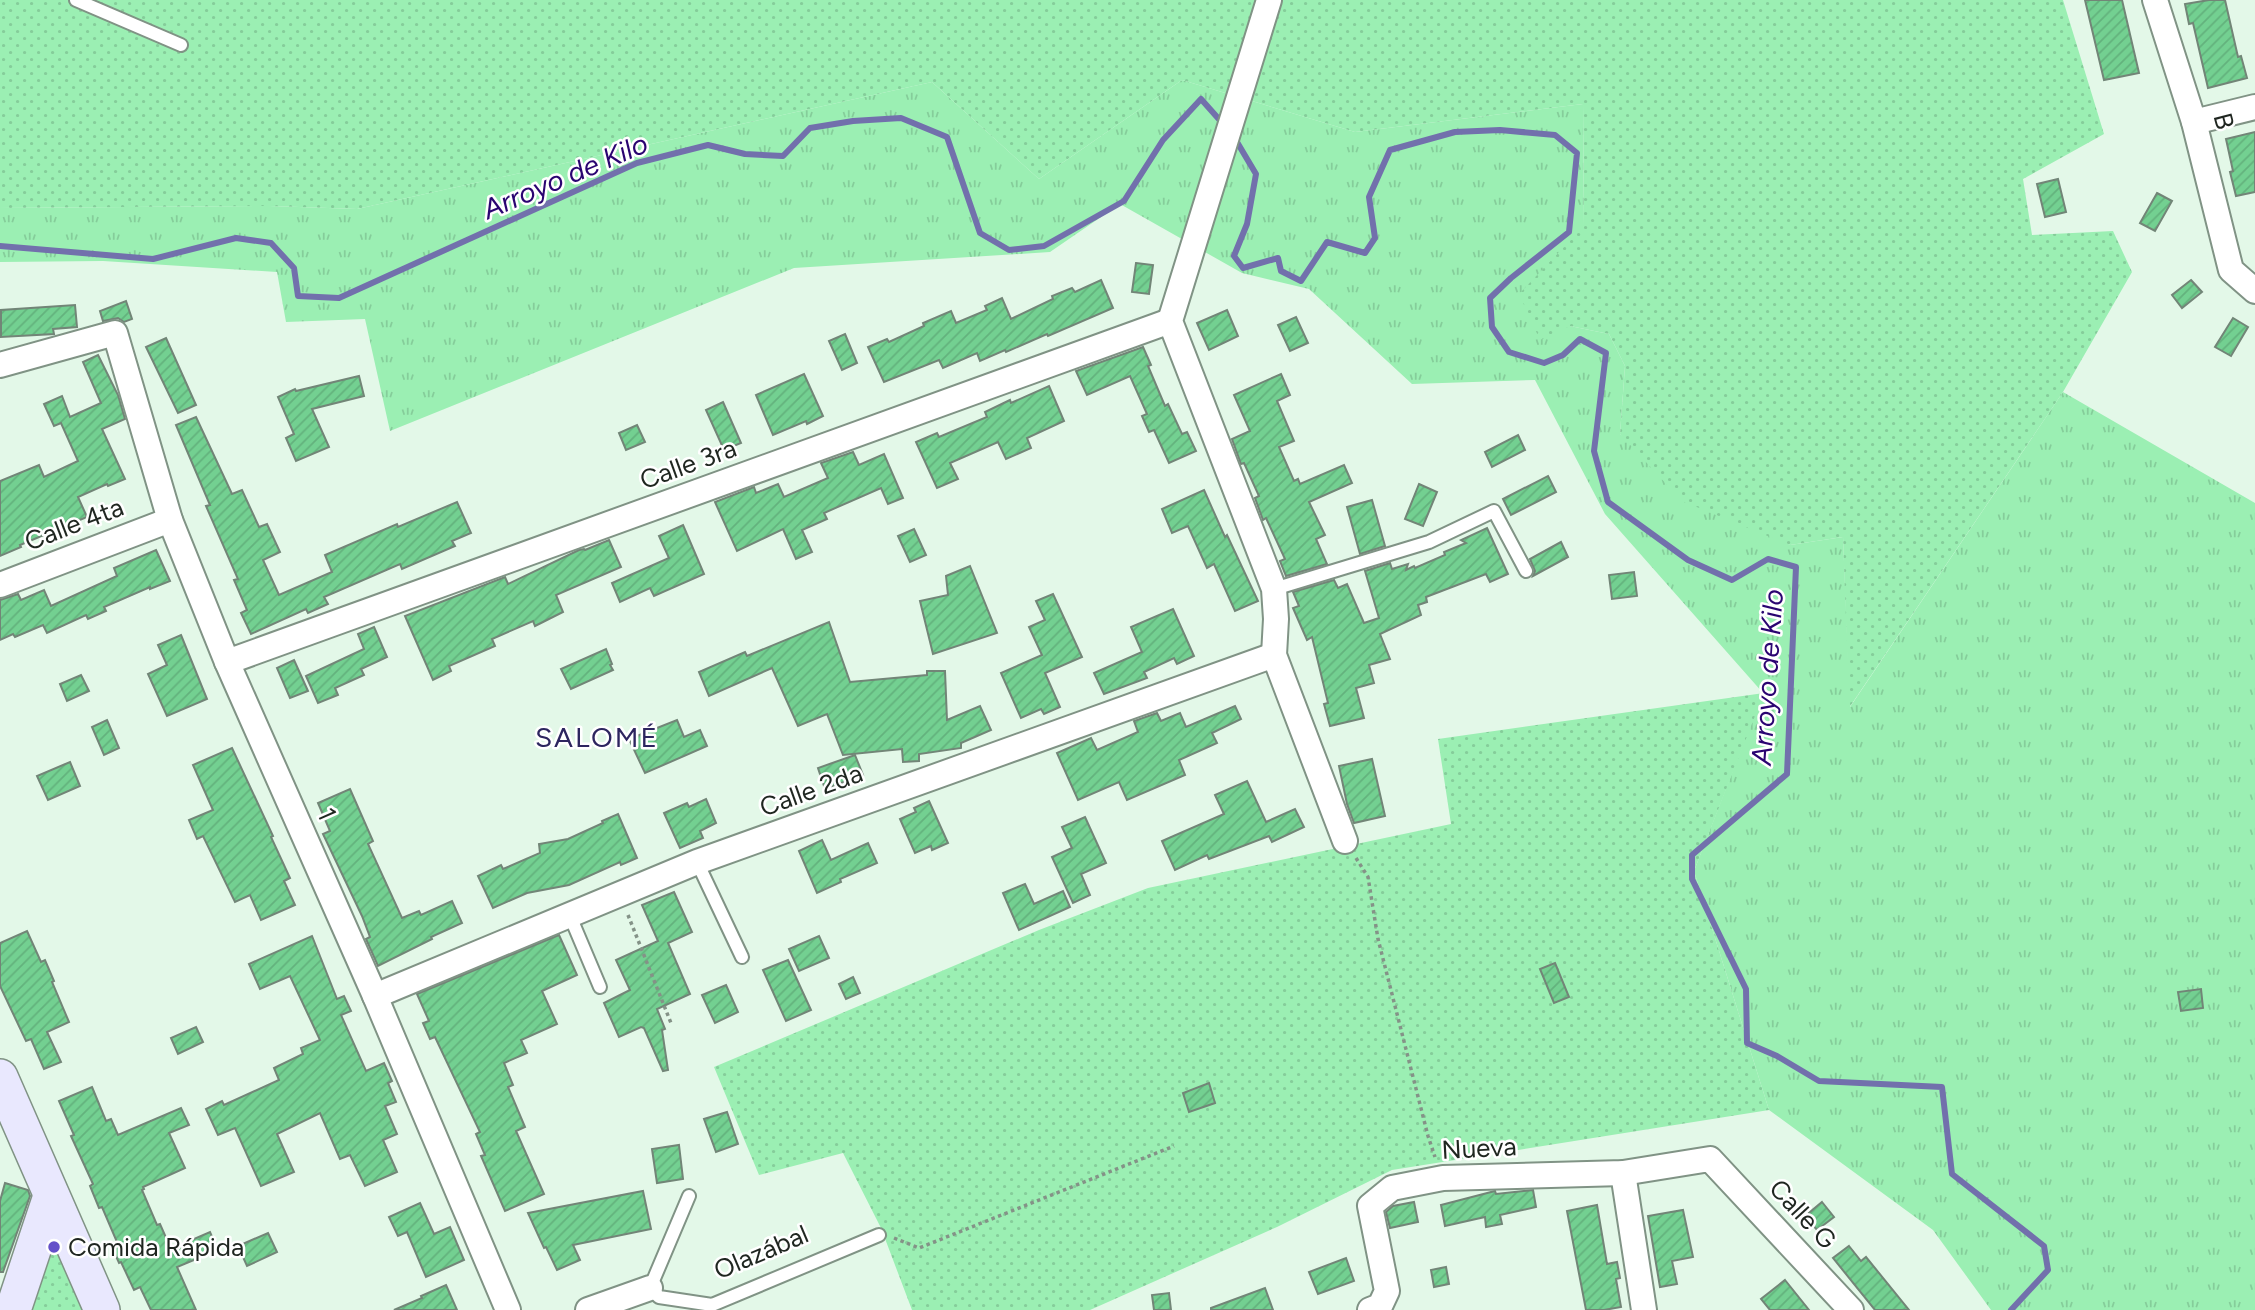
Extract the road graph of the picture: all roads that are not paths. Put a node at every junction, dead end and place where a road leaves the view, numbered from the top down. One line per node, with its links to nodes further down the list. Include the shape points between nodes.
1 (76, 0): 4 (lane)
2 (1269, 0): 8 (street)
3 (2155, 0): 6 (street, B)
4 (181, 45)
5 (2255, 107): 6 (street)
6 (2194, 122): 7 (street, B, via 2231,270)
7 (2255, 291)
8 (1170, 321): 13 (street); 15 (street, Calle 3ra)
9 (0, 365): 10 (street, 1, via 115,333)
10 (170, 520): 12 (street, Calle 4ta); 15 (street, 1)
11 (1526, 571): 13 (lane, via 1494,511 1429,542)
12 (0, 585)
13 (1275, 589): 14 (street)
14 (1274, 655): 16 (street); 17 (street, Calle 2da)
15 (227, 662): 21 (street, 1)
16 (1345, 841)
17 (697, 862): 18 (street, Calle 2da); 19 (lane)
18 (570, 916): 20 (lane); 21 (street, Calle 2da)
19 (742, 957)
20 (600, 987)
21 (375, 996): 31 (street, 1)
22 (2, 1084): 25 (street)
23 (1710, 1159): 24 (street, Nueva); 35 (street, Calle G)
24 (1623, 1173): 33 (street, Nueva, via 1443,1178 1392,1188 1370,1206 1387,1291 1380,1306); 34 (street)
25 (51, 1196): 29 (street); 30 (street)
26 (689, 1196): 28 (lane)
27 (879, 1235): 28 (lane, Olazábal, via 712,1305 659,1297)
28 (650, 1288): 32 (street)
29 (13, 1310)
30 (102, 1310)
31 (508, 1310)
32 (588, 1310)
33 (1370, 1310)
34 (1644, 1310)
35 (1851, 1310)

